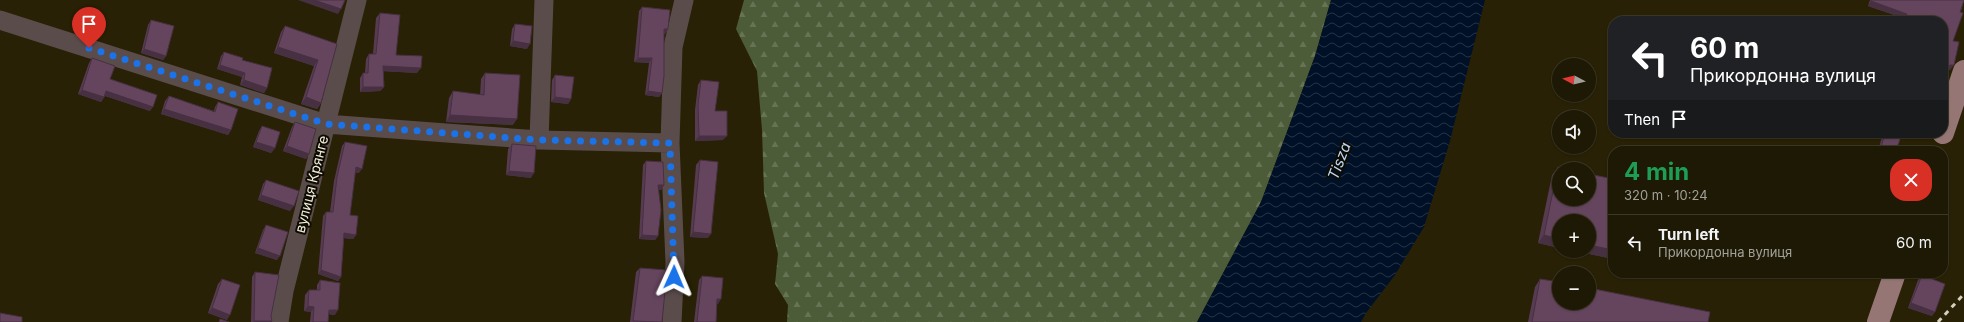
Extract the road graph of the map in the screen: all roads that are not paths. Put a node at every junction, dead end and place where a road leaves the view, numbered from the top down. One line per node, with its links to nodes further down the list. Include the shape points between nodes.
1 (357, 0): 7 (street, вулиця Крянге)
2 (544, 0): 8 (street)
3 (684, 0): 9 (street, via 673,47)
4 (0, 20): 7 (street)
5 (1964, 71): 6 (main road)
6 (1948, 118)
7 (326, 124): 8 (street); 11 (street, вулиця Крянге, via 284,291)
8 (539, 140): 9 (street)
9 (670, 143): 12 (street, via 675,262)
10 (1893, 278): 13 (main road)
11 (279, 322)
12 (672, 322)
13 (1878, 322)

